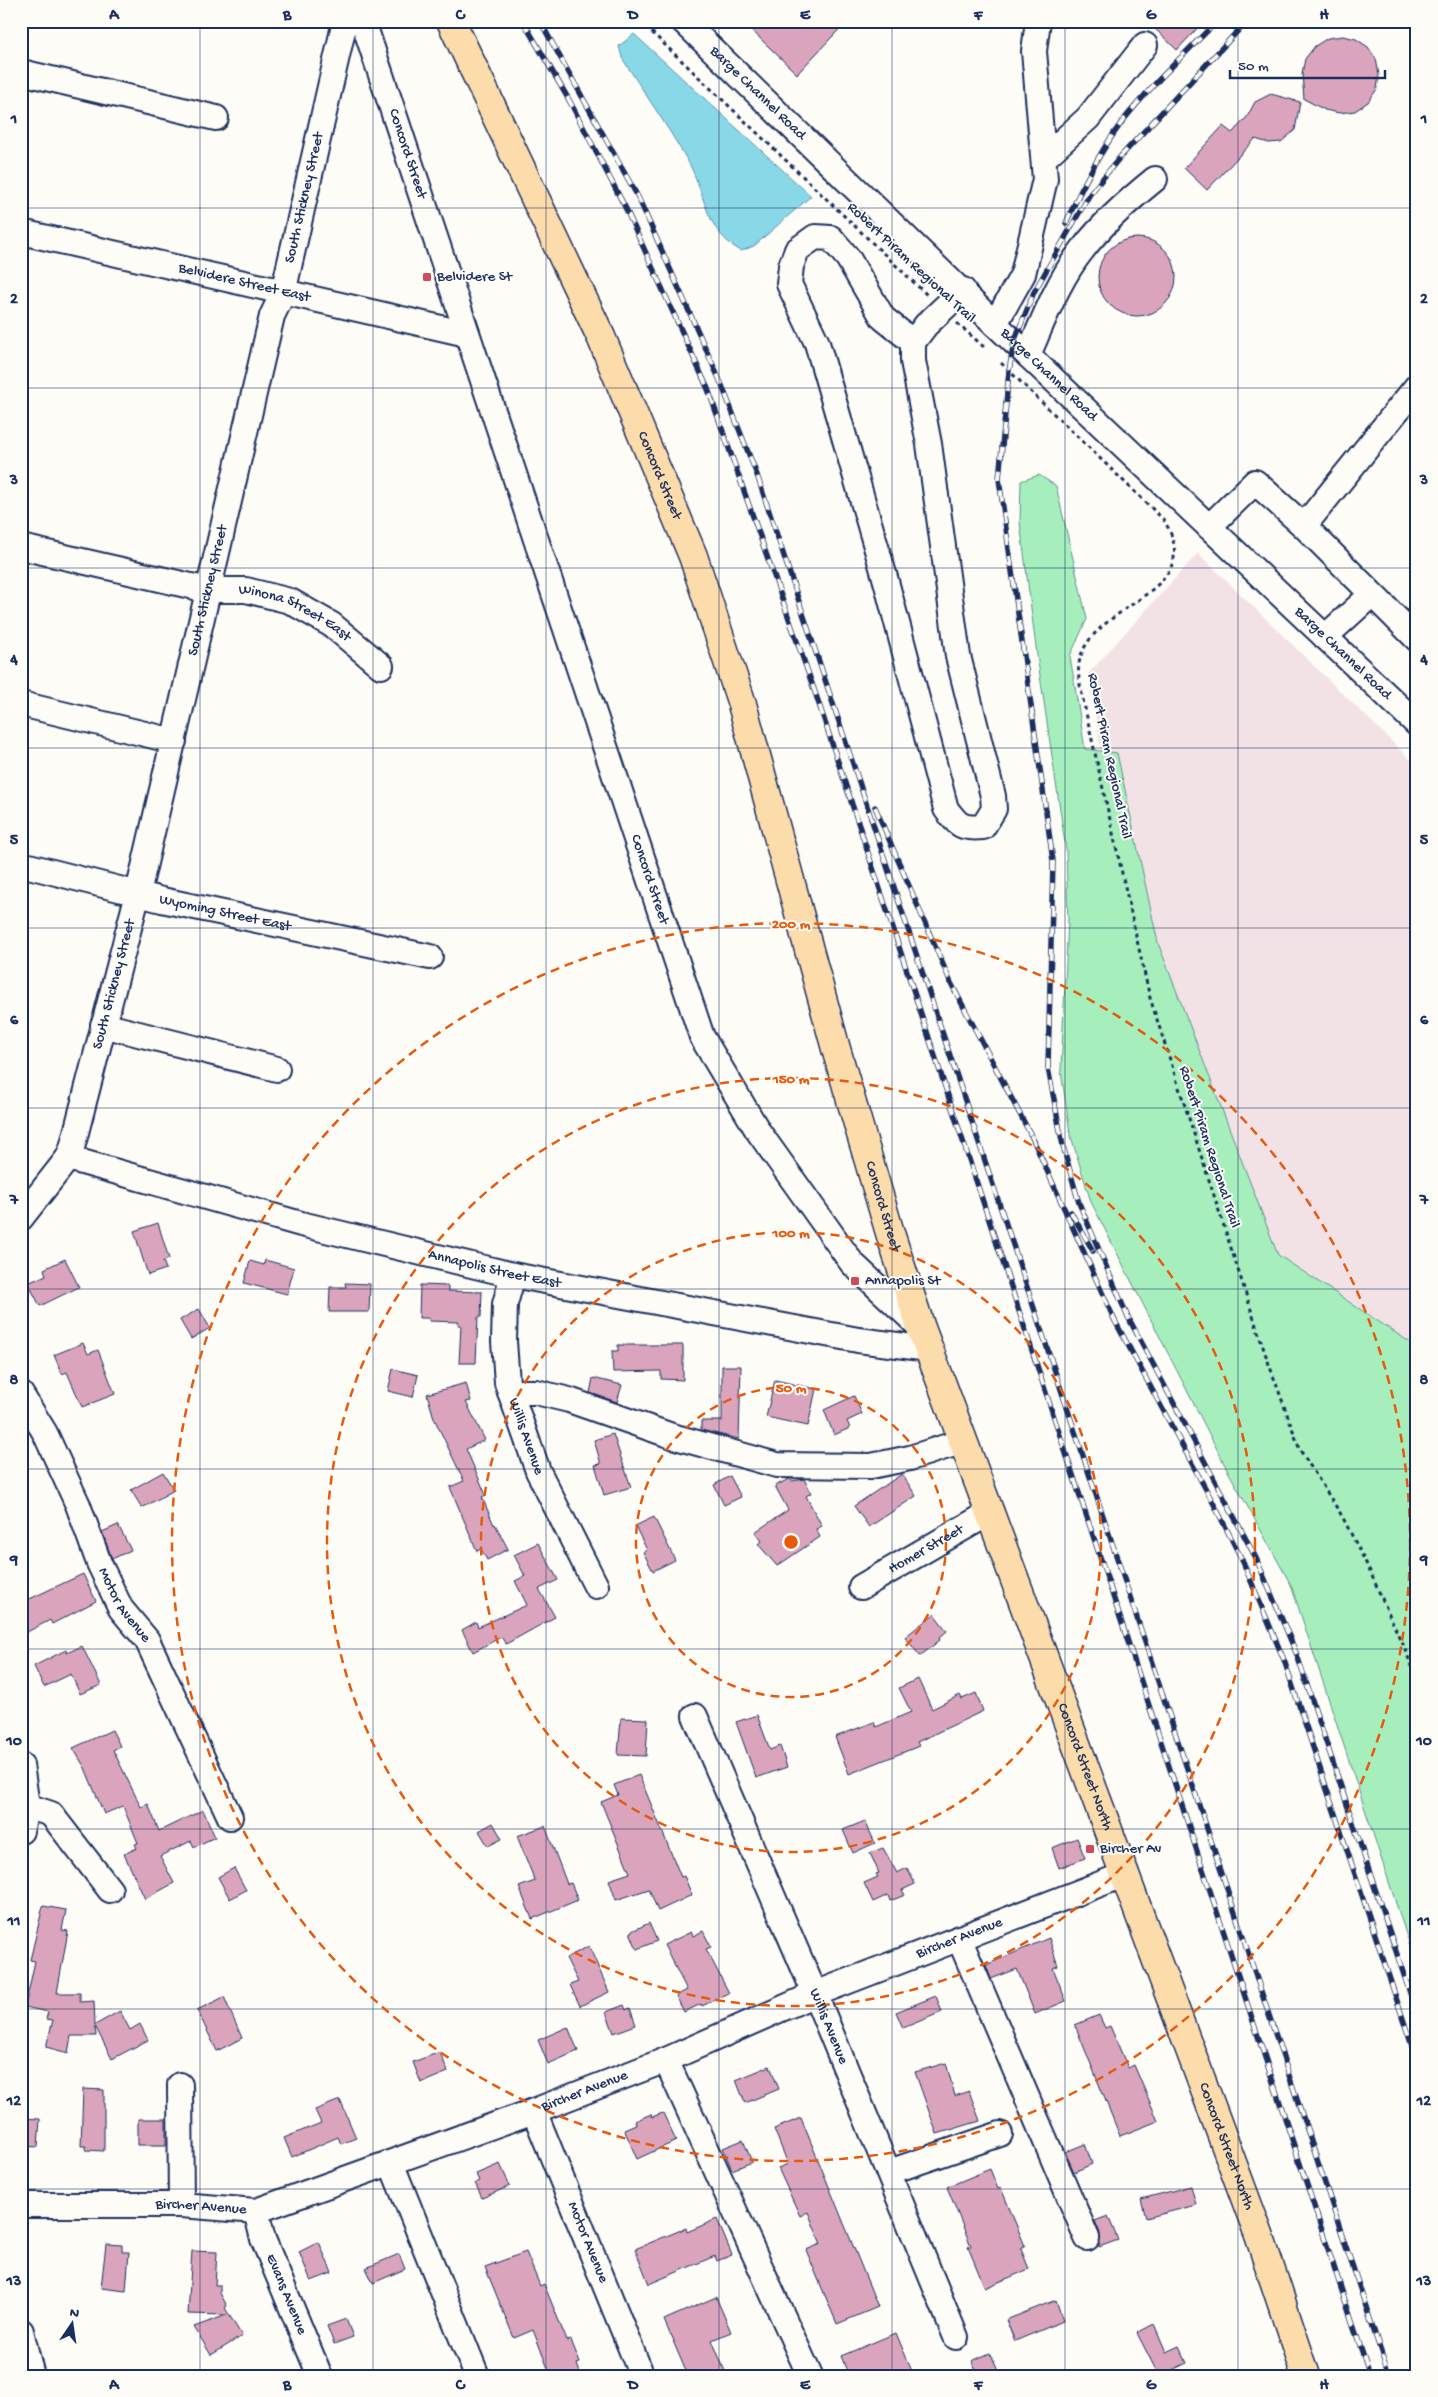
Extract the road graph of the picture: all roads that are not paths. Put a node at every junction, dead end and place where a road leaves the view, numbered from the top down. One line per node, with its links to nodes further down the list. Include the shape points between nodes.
1 (345, 21): 13 (street, South Stickney Street)
2 (363, 21): 15 (street, Concord Street)
3 (451, 21): 38 (main road, Concord Street, via 601,337 693,556 742,704 836,1049 890,1234)
4 (683, 21): 12 (street, Barge Channel Road)
5 (1038, 21): 9 (street, via 1034,51)
6 (1145, 45): 9 (street, via 1088,118)
7 (21, 72): 8 (street)
8 (216, 118)
9 (1044, 158): 14 (street, via 1045,179 1023,274)
10 (1155, 179): 17 (street, via 1127,202 1082,249 1054,296)
11 (21, 232): 13 (street, Belvidere Street East)
12 (963, 290): 14 (street, Barge Channel Road); 16 (street)
13 (283, 293): 15 (street, Belvidere Street East); 22 (street, South Stickney Street, via 272,316)
14 (995, 324): 17 (street, Barge Channel Road)
15 (467, 334): 38 (street, Concord Street, via 702,1037 758,1132 852,1263)
16 (913, 342): 16 (street, via 913,361 929,444 958,656 993,796 994,809 983,827 958,825 946,809 886,581 819,352 790,284 791,266 797,250 815,237 831,238 848,258 884,318)
17 (1028, 356): 20 (street, Barge Channel Road)
18 (1417, 386): 19 (street)
19 (1304, 526): 20 (street, via 1256,482); 23 (street)
20 (1209, 527): 24 (street, Barge Channel Road)
21 (21, 547): 22 (street, Winona Street East)
22 (208, 590): 26 (street, Winona Street East, via 246,590 290,601 332,625); 29 (street, South Stickney Street)
23 (1371, 595): 24 (street); 25 (street)
24 (1325, 637): 28 (street, Barge Channel Road)
25 (1417, 639)
26 (380, 666)
27 (21, 704): 29 (street)
28 (1417, 724)
29 (174, 741): 31 (street, South Stickney Street)
30 (21, 864): 31 (street, Wyoming Street East)
31 (138, 893): 32 (street, Wyoming Street East); 33 (street, South Stickney Street)
32 (430, 957)
33 (103, 1025): 34 (street); 35 (street, South Stickney Street)
34 (277, 1069)
35 (68, 1158): 36 (street); 37 (street, Annapolis Street East, via 301,1224)
36 (21, 1218)
37 (513, 1275): 38 (street, Annapolis Street East, via 858,1340); 39 (street, Willis Avenue, via 505,1304 504,1341)
38 (925, 1339): 41 (main road, Concord Street North)
39 (510, 1392): 41 (street, via 536,1392 569,1400 672,1436 776,1465 871,1466 910,1458); 43 (street, Willis Avenue, via 538,1472)
40 (21, 1394): 48 (street, Motor Avenue, via 45,1433 121,1609 147,1640)
41 (964, 1440): 42 (main road, Concord Street North)
42 (991, 1512): 44 (street, Homer Street); 50 (main road, Concord Street North)
43 (596, 1586)
44 (861, 1587)
45 (695, 1716): 53 (street, Willis Avenue)
46 (21, 1765): 47 (street)
47 (27, 1806): 49 (street); 51 (street, via 51,1814)
48 (230, 1817)
49 (21, 1831)
50 (1126, 1874): 52 (street, Bircher Avenue); 71 (main road, Concord Street North, via 1259,2235)
51 (110, 1890)
52 (959, 1938): 53 (street, Bircher Avenue); 63 (street)
53 (815, 1994): 54 (street, Bircher Avenue); 59 (street, Willis Avenue)
54 (666, 2060): 56 (street, Bircher Avenue); 70 (street)
55 (180, 2084): 61 (street)
56 (534, 2110): 58 (street, Bircher Avenue); 69 (street, Motor Avenue)
57 (1000, 2134): 59 (street)
58 (391, 2163): 62 (street, Bircher Avenue); 68 (street)
59 (889, 2172): 65 (street, Willis Avenue)
60 (21, 2205): 61 (street, Bircher Avenue)
61 (181, 2205): 62 (street, Bircher Avenue)
62 (256, 2210): 67 (street, Evans Avenue, via 264,2239)
63 (1087, 2238)
64 (21, 2332): 66 (street)
65 (956, 2337)
66 (32, 2376)
67 (320, 2376)
68 (477, 2376)
69 (642, 2376)
70 (810, 2376)
71 (1306, 2376)

